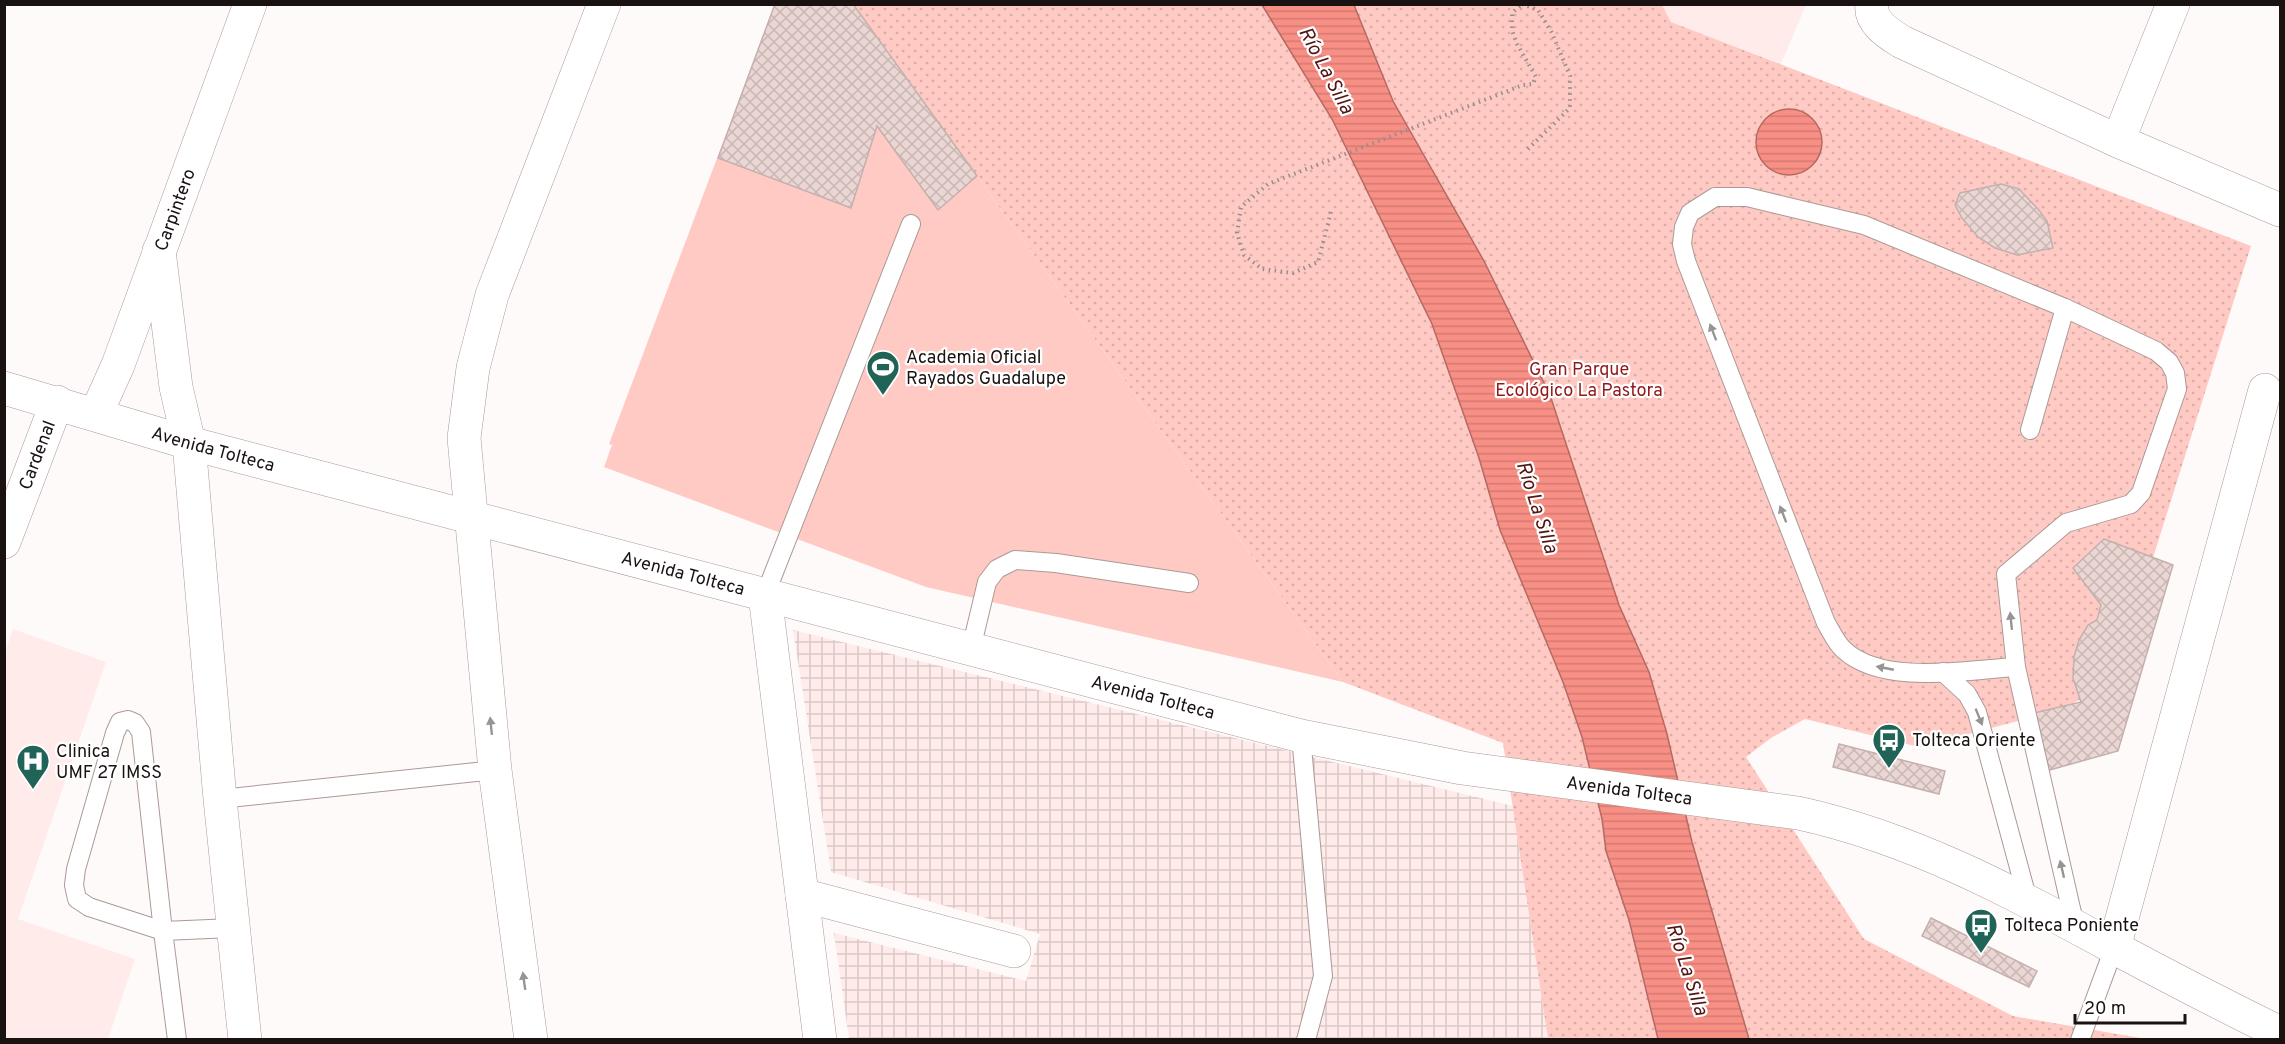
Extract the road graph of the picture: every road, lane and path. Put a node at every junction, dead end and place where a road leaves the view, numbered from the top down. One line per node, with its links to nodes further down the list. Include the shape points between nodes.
1 (250, 4): 11 (street, Carpintero)
2 (604, 4): 19 (street, via 492,295 473,368 464,438)
3 (1522, 4): 7 (path, via 1538,10 1570,76 1570,108); 9 (path, via 1512,13 1512,30 1536,77 1533,84 1268,184 1241,207 1237,233 1244,255 1262,268 1293,273 1318,262)
4 (1872, 4): 6 (street, via 1871,10 1881,28 1902,42)
5 (2173, 4): 6 (street)
6 (2118, 141): 8 (street)
7 (1525, 152)
8 (2280, 210)
9 (1331, 213)
10 (911, 224): 22 (lane)
11 (159, 251): 16 (street, Carpintero); 18 (street, via 176,387)
12 (2065, 308): 17 (lane); 24 (lane, one-way to 12, via 2006,574 2066,523 2131,504 2141,493 2177,389 2169,362 2156,351); 25 (lane, one-way to 12, via 1913,673 1858,660 1843,649 1826,623 1699,298 1682,244 1684,227 1690,213 1715,197 1747,197 1864,225)
13 (4, 388): 15 (street, Avenida Tolteca)
14 (2265, 390): 34 (street)
15 (57, 402): 16 (street, Avenida Tolteca); 20 (street, Cardenal)
16 (96, 414): 18 (street, Avenida Tolteca)
17 (2030, 430)
18 (189, 443): 19 (street, Avenida Tolteca); 28 (street)
19 (470, 518): 22 (street, Avenida Tolteca); 27 (street, one-way to 19)
20 (4, 542)
21 (1189, 584): 23 (lane, via 1015,560 997,569 987,582)
22 (765, 595): 23 (street, Avenida Tolteca); 29 (street)
23 (970, 649): 26 (street, Avenida Tolteca)
24 (2016, 667): 25 (lane); 31 (lane, one-way to 24)
25 (1943, 672): 30 (lane, one-way to 30, via 1967,694 1977,712)
26 (1301, 736): 30 (street, Avenida Tolteca, via 1462,768 1798,813 1879,834 1970,871); 41 (lane, via 1323,976)
27 (495, 770): 28 (lane); 39 (street, one-way to 27)
28 (220, 799): 32 (street)
29 (802, 895): 35 (street); 40 (street)
30 (2028, 901): 31 (street, Avenida Tolteca)
31 (2075, 926): 34 (street, Avenida Tolteca)
32 (233, 928): 33 (lane); 38 (street)
33 (162, 931): 33 (lane, via 88,907 77,899 76,869 115,733 120,722 128,720 141,732); 37 (lane)
34 (2115, 948): 36 (street, Avenida Tolteca); 42 (lane)
35 (1014, 951)
36 (2280, 1033)
37 (177, 1040)
38 (245, 1040)
39 (531, 1040)
40 (820, 1040)
41 (1306, 1040)
42 (2080, 1040)

